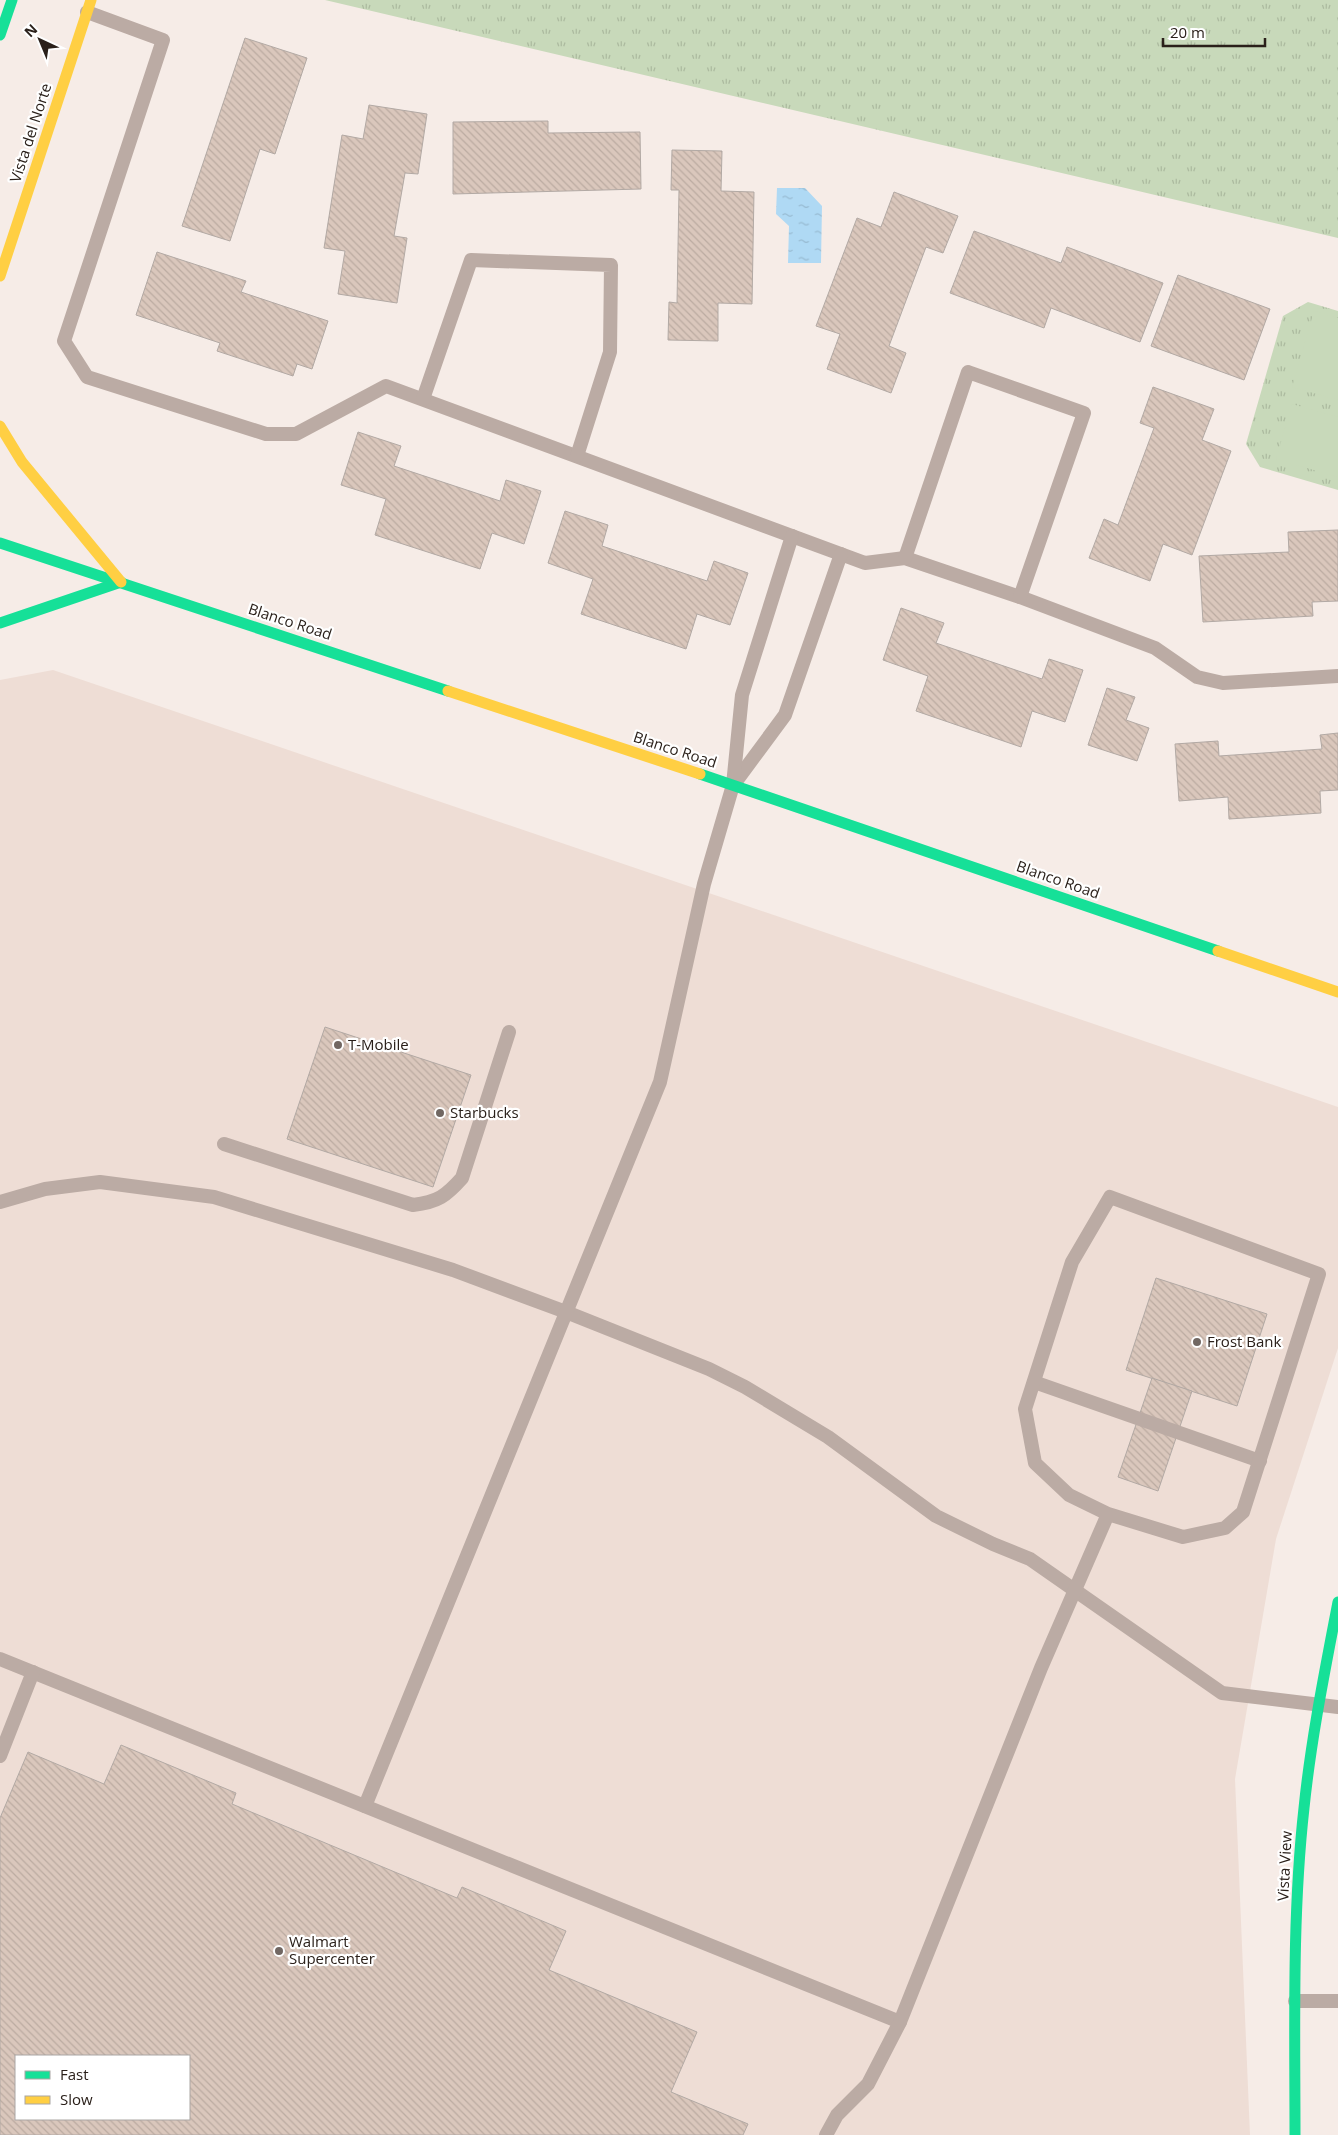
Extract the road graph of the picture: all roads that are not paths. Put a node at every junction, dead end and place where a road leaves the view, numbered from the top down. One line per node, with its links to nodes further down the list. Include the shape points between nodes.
1 (12, 0): 3 (main road)
2 (89, 6): 4 (main road, Vista del Norte); 5 (lane, via 163,40 64,341 87,377 266,434 296,434 386,386)
3 (0, 35)
4 (0, 276)
5 (424, 399): 7 (lane); 7 (lane, via 471,260 611,265 610,352)
6 (0, 426): 12 (main road, via 22,462)
7 (576, 456): 8 (lane)
8 (792, 536): 10 (lane); 16 (lane, via 742,696)
9 (0, 543): 12 (main road, Blanco Road)
10 (840, 554): 11 (lane, via 865,563); 16 (lane, via 786,715)
11 (905, 558): 13 (lane); 13 (lane, via 968,372 1084,413)
12 (121, 582): 14 (main road); 16 (main road, Blanco Road)
13 (1020, 597): 15 (lane, via 1156,648 1198,677 1214,681)
14 (0, 624)
15 (1338, 676)
16 (733, 785): 17 (main road, Blanco Road); 21 (lane, via 704,884 660,1082)
17 (1338, 992)
18 (509, 1032): 19 (lane, via 462,1178 446,1195 431,1203 414,1205)
19 (224, 1144)
20 (0, 1202): 21 (lane, via 45,1189 100,1182 214,1198 454,1270)
21 (566, 1312): 25 (lane, via 666,1351 745,1387 828,1437 936,1516 1030,1559); 32 (lane)
22 (1034, 1382): 23 (lane); 23 (lane, via 1072,1262 1110,1197 1319,1274); 24 (lane, via 1025,1409 1035,1463 1069,1495)
23 (1260, 1461): 24 (lane, via 1243,1512 1225,1528 1183,1537)
24 (1108, 1514): 25 (lane)
25 (1074, 1591): 29 (lane, via 1222,1694); 35 (lane)
26 (1338, 1602): 29 (main road, Vista View)
27 (0, 1659): 28 (lane)
28 (33, 1672): 31 (lane); 32 (lane)
29 (1318, 1704): 30 (lane); 33 (main road, Vista View, via 1301,1838)
30 (1338, 1707)
31 (0, 1756)
32 (366, 1806): 35 (lane)
33 (1295, 2001): 34 (lane); 37 (main road, Vista View)
34 (1338, 2001)
35 (900, 2022): 36 (lane, via 868,2084 837,2115)
36 (826, 2135)
37 (1295, 2135)

